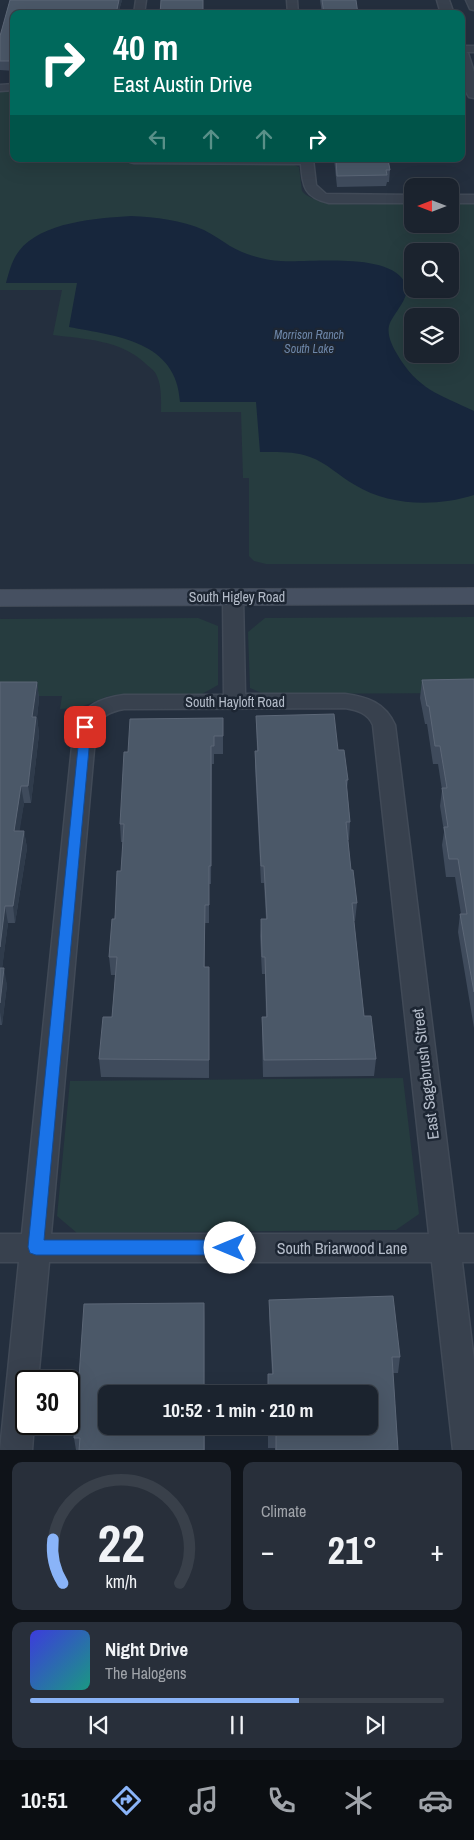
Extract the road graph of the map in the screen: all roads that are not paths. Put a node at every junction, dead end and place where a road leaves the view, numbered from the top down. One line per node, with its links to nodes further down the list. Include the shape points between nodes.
1 (472, 0): 2 (street)
2 (474, 6)
3 (465, 66): 4 (street)
4 (474, 94)
5 (308, 162): 6 (street, via 311,191 316,196 329,199)
6 (404, 199)
7 (459, 199): 8 (street)
8 (474, 199)
9 (474, 596): 10 (main road, South Higley Road)
10 (233, 597): 11 (main road, South Higley Road); 12 (street)
11 (0, 598)
12 (235, 702): 13 (street, South Hayloft Road, via 345,701); 14 (street, South Hayloft Road, via 124,702 94,712 85,727)
13 (367, 706): 16 (street, East Sagebrush Street, via 376,711 384,725)
14 (36, 1247): 15 (street, South Briarwood Lane); 16 (street, South Briarwood Lane); 18 (street)
15 (0, 1248)
16 (445, 1248): 17 (street, South Briarwood Lane); 19 (street, East Sagebrush Street)
17 (474, 1248)
18 (16, 1450)
19 (469, 1450)

